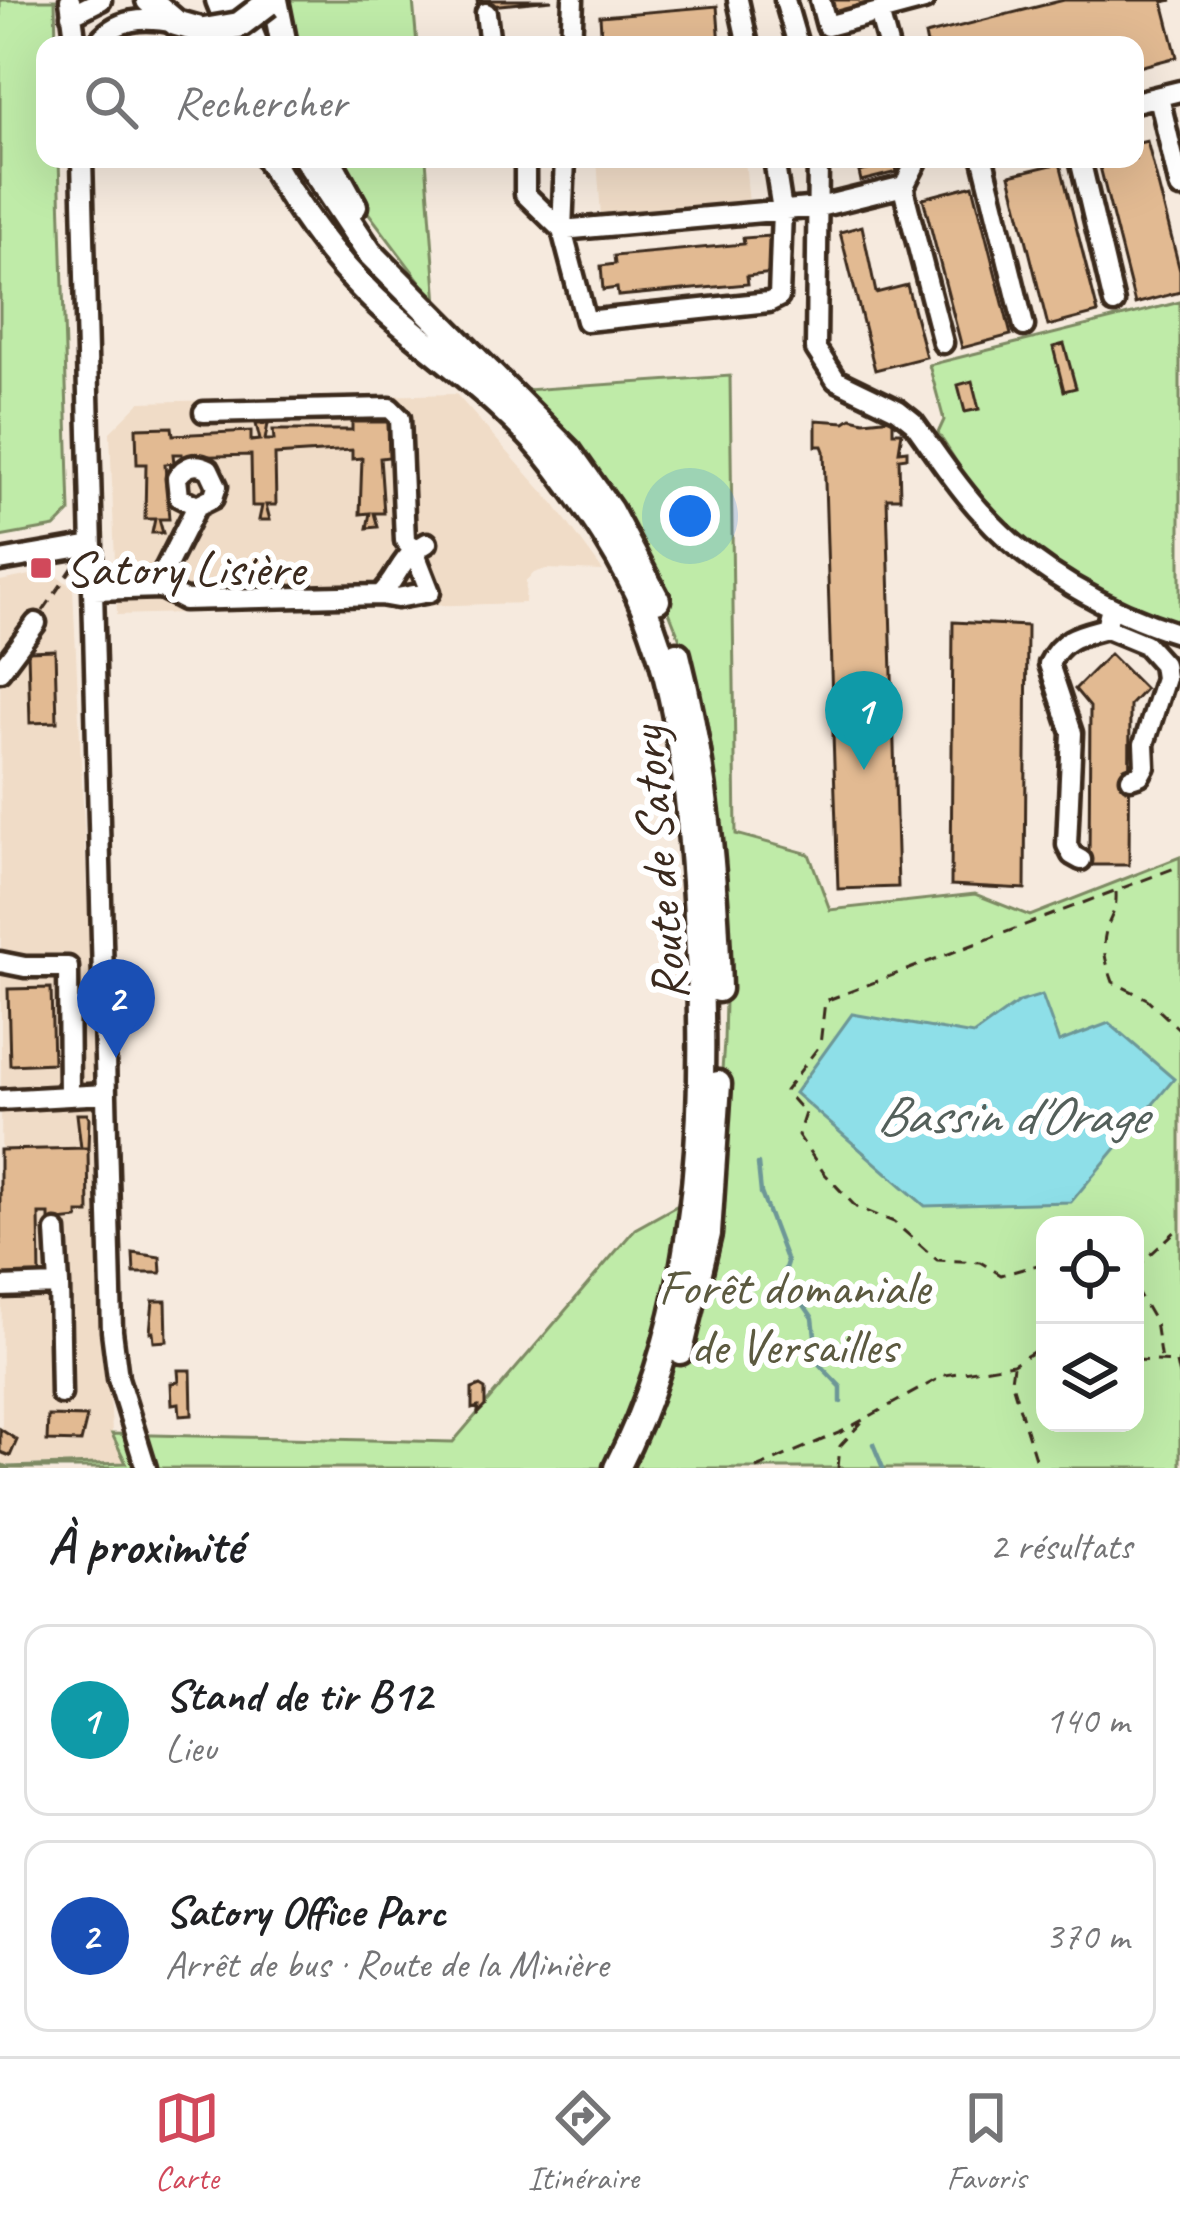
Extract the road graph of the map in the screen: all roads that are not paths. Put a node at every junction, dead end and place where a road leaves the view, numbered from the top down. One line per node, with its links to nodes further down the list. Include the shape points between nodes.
1 (101, 0): 11 (street)
2 (149, 0): 14 (main road)
3 (219, 0): 17 (main road)
4 (237, 0): 18 (main road)
5 (573, 0): 21 (street)
6 (738, 0): 22 (street)
7 (785, 0): 23 (street)
8 (820, 0): 12 (street, via 827,26)
9 (925, 0): 12 (street)
10 (271, 1): 14 (main road, bridge, via 239,25); 19 (main road)
11 (71, 7): 15 (street)
12 (879, 12): 24 (street)
13 (486, 13): 20 (street)
14 (194, 32): 16 (street, via 137,20)
15 (99, 36)
16 (105, 36)
17 (233, 36)
18 (252, 36)
19 (281, 36)
20 (489, 36)
21 (571, 36)
22 (746, 36)
23 (795, 36)
24 (886, 36)
25 (1180, 92): 26 (street)
26 (1159, 97): 27 (street); 41 (street)
27 (1144, 100)
28 (82, 168): 52 (street)
29 (275, 168): 49 (main road, via 356,278)
30 (295, 168): 49 (main road, via 339,240)
31 (313, 168): 46 (main road, via 369,252)
32 (333, 168): 46 (main road, via 370,234)
33 (525, 168): 44 (street, via 525,194)
34 (565, 168): 44 (street)
35 (775, 168): 43 (street)
36 (818, 168): 42 (street)
37 (913, 168): 40 (street)
38 (985, 168): 47 (street)
39 (1082, 168): 45 (street)
40 (904, 186): 42 (street); 48 (street)
41 (1180, 188)
42 (819, 206): 43 (street); 58 (street, via 813,331 823,365 848,389 913,422 1003,535)
43 (782, 210): 44 (street); 44 (street, via 779,297 586,321)
44 (562, 230)
45 (1114, 303)
46 (439, 325): 74 (main road, Route de Satory, via 569,452 610,511 661,608 696,731 718,984 708,1234 673,1376)
47 (1024, 326)
48 (943, 343)
49 (444, 356): 73 (main road, Route de Satory, via 511,415 596,519 647,614 679,735 701,967 702,1102 678,1300)
50 (204, 412): 53 (street, via 390,408 400,418 405,541)
51 (196, 506): 55 (street)
52 (92, 545): 54 (street); 56 (street)
53 (420, 547): 57 (street); 57 (street, via 430,592)
54 (0, 561)
55 (156, 587): 56 (street); 57 (street, via 184,600)
56 (94, 590): 65 (street)
57 (380, 595)
58 (1109, 618): 60 (street); 62 (street, via 1145,644 1165,678 1145,766); 63 (street, via 1069,638 1049,664 1072,733 1067,845)
59 (36, 623): 61 (street)
60 (1180, 634)
61 (0, 671)
62 (1131, 778)
63 (1081, 860)
64 (0, 962): 66 (street, via 68,967)
65 (106, 1094): 66 (street); 72 (street, via 112,1331)
66 (69, 1096): 67 (street)
67 (0, 1100)
68 (56, 1231): 69 (street)
69 (59, 1285): 70 (street); 71 (street)
70 (0, 1287)
71 (61, 1394)
72 (146, 1468)
73 (617, 1468)
74 (636, 1468)

